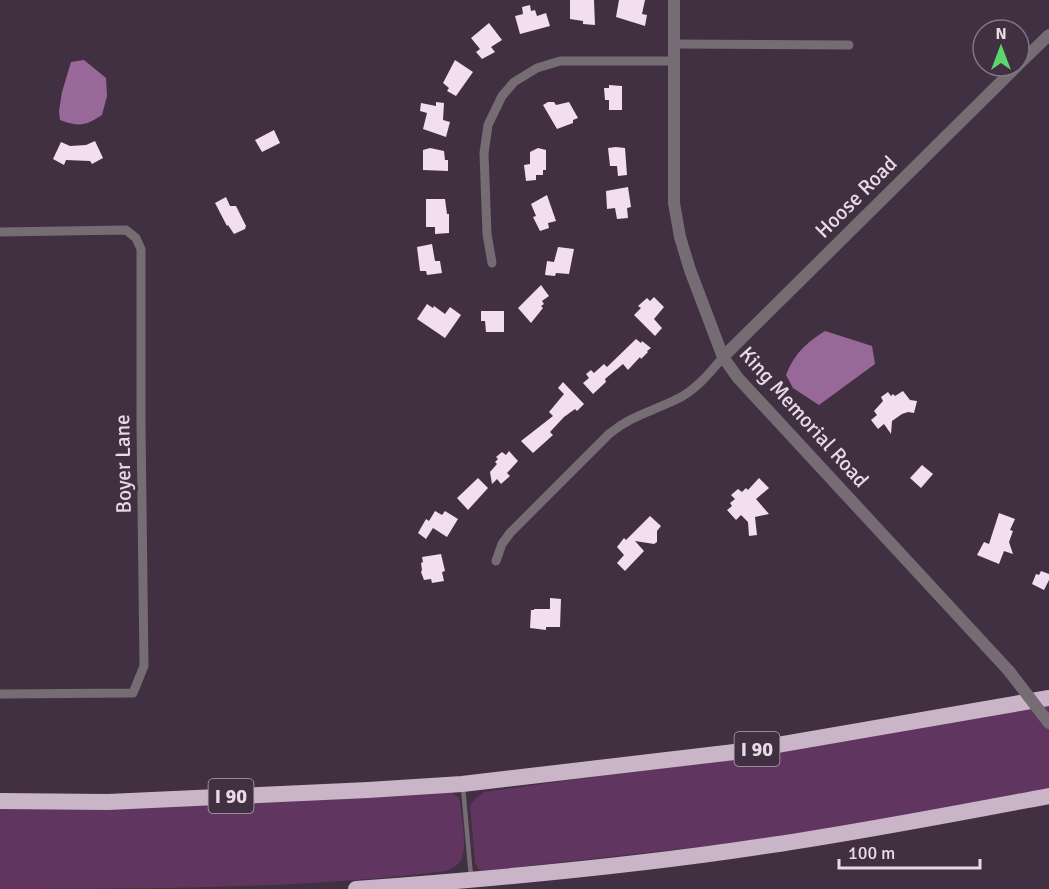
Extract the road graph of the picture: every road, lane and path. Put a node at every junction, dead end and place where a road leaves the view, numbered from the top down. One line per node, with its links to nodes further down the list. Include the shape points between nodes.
1 (674, 0): 3 (street, King Memorial Road)
2 (1049, 35): 5 (street, Hoose Road)
3 (673, 44): 4 (street); 6 (street, King Memorial Road)
4 (849, 45)
5 (1031, 52)
6 (673, 61): 9 (street, via 560,61 537,68 514,82 488,124 484,153); 10 (street, King Memorial Road, via 674,203 690,270)
7 (1005, 78): 10 (street, Hoose Road)
8 (0, 232): 12 (street, Boyer Lane, via 126,230 141,249 144,666 134,693)
9 (492, 263)
10 (723, 357): 11 (street, via 690,391 639,414 609,434 510,533); 14 (street, King Memorial Road, bridge, via 752,394 1009,671)
11 (496, 561)
12 (0, 694)
13 (1049, 698): 15 (highway, I 90, via 742,752)
14 (1049, 723)
15 (462, 784): 17 (highway, I 90, via 108,802); 18 (lane)
16 (1049, 796): 18 (highway, via 758,848)
17 (0, 801)
18 (471, 880): 19 (highway)
19 (356, 889)

